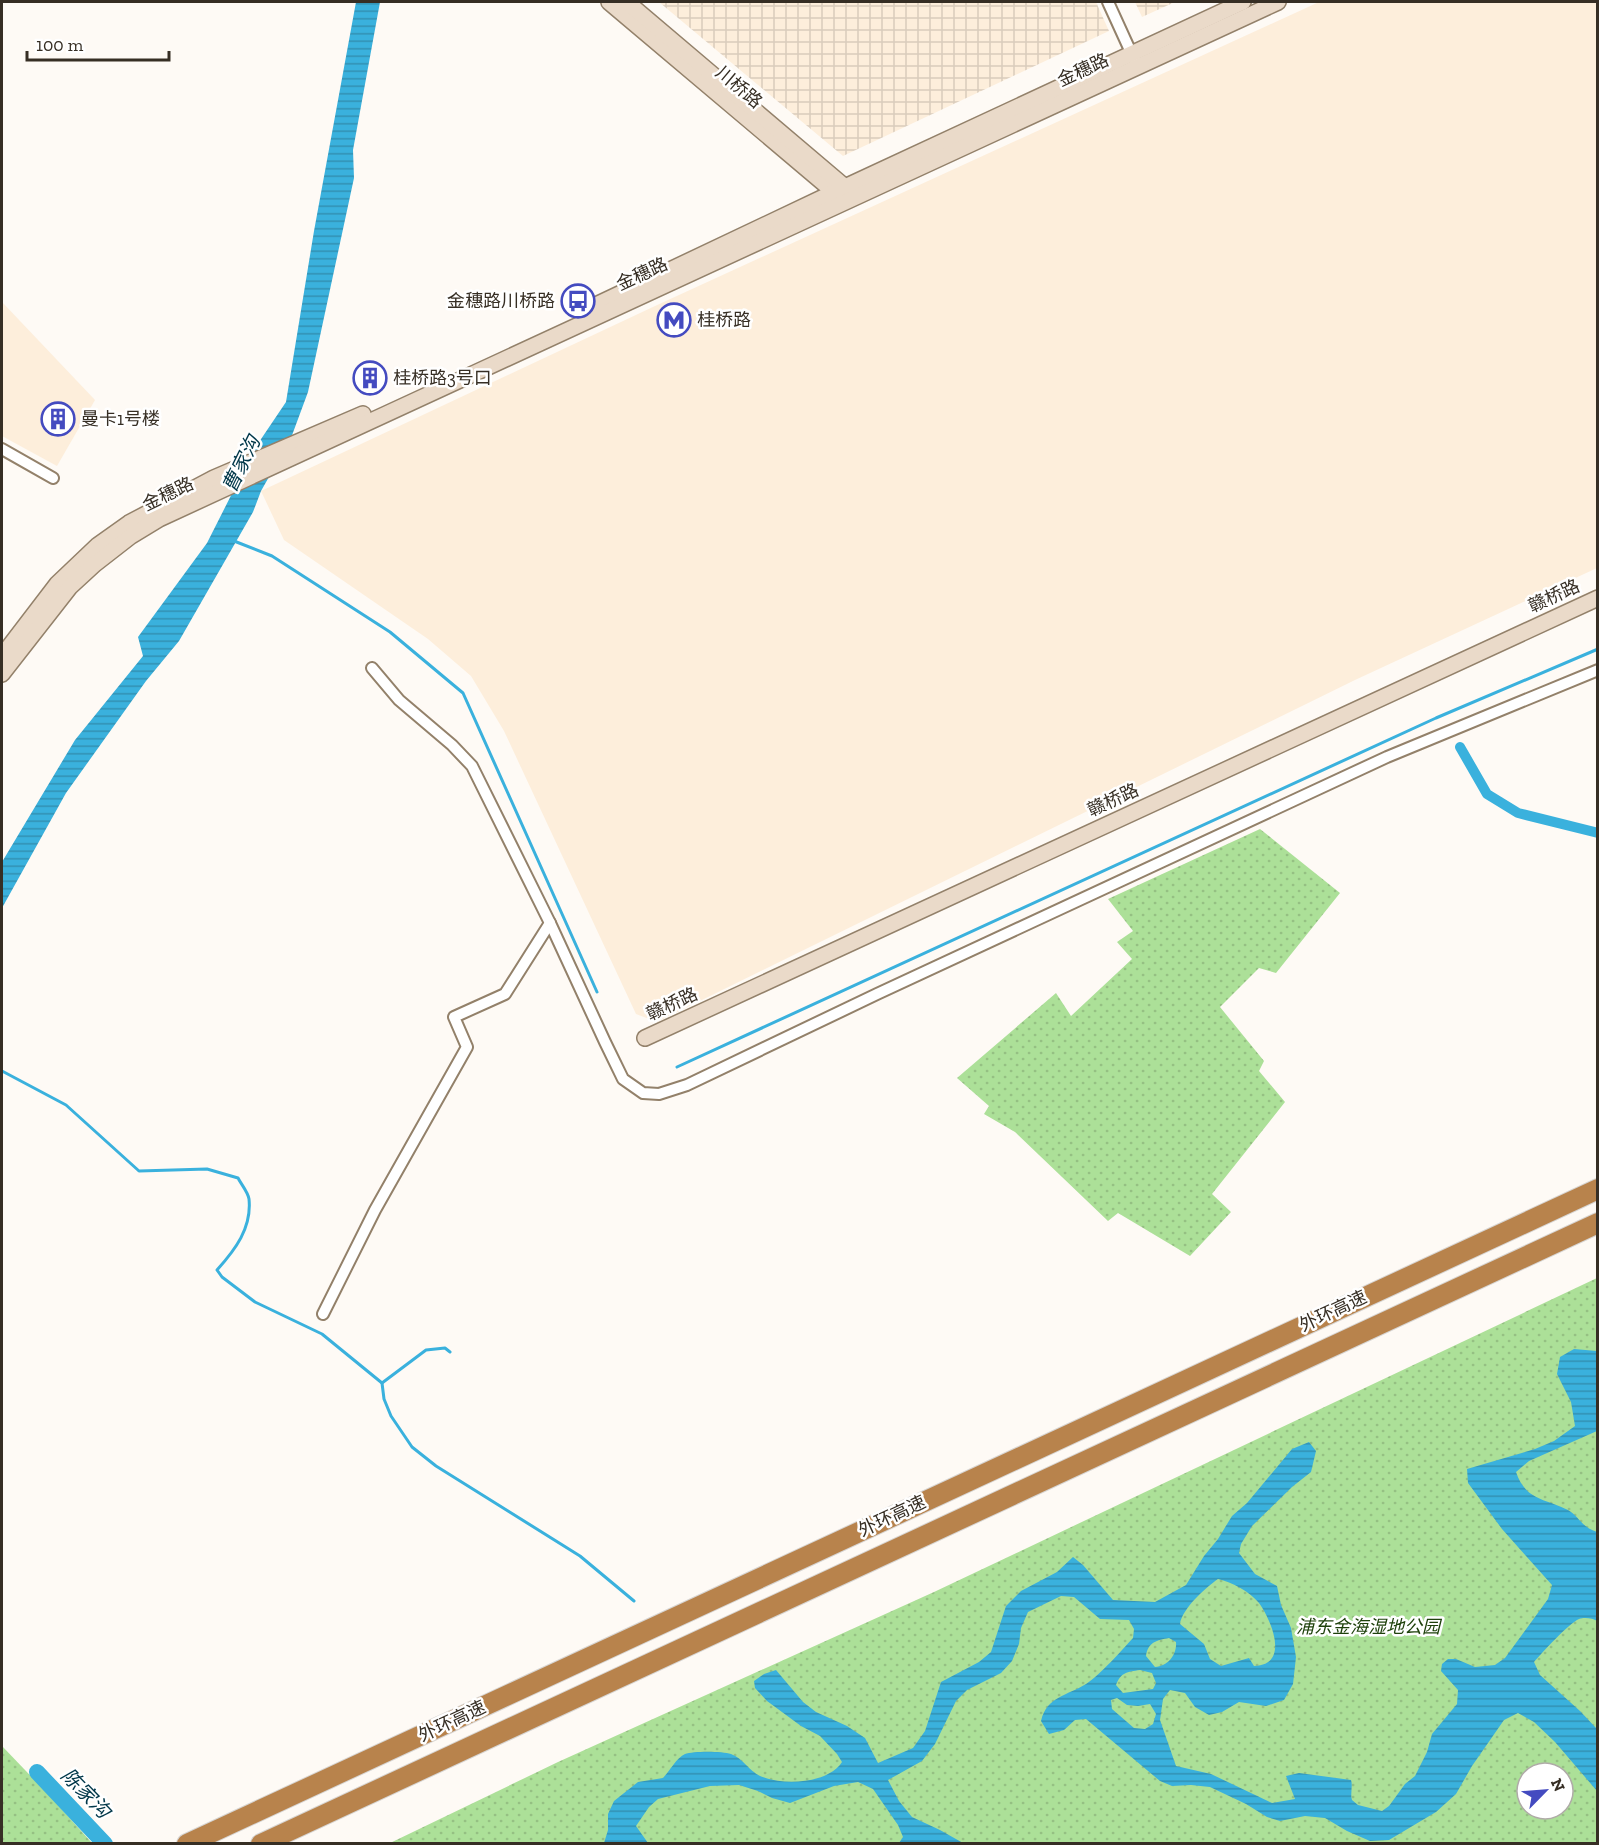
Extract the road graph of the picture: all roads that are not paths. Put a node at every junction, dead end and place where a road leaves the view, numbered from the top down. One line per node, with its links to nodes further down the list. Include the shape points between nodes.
1 (609, 2): 7 (street, 川桥路)
2 (627, 2): 7 (street, 川桥路)
3 (1108, 2): 6 (street)
4 (1243, 2): 6 (street, 金穗路)
5 (1278, 2): 6 (street, 金穗路)
6 (1134, 60): 7 (street, 金穗路)
7 (845, 194): 10 (street, 金穗路)
8 (2, 449): 9 (street)
9 (53, 478)
10 (218, 484): 12 (street, 金穗路, via 129,523 98,545 57,584); 15 (street, 金穗路, via 131,536 95,564 70,586)
11 (1598, 598): 17 (street, 赣桥路)
12 (2, 656)
13 (372, 668): 16 (street, via 399,700 472,766)
14 (1598, 670): 16 (street, via 1387,758 687,1085 659,1094 643,1093 623,1079)
15 (2, 674)
16 (550, 923): 20 (street, via 505,994 454,1017 467,1047 375,1209)
17 (645, 1038)
18 (1598, 1189): 21 (highway, 外环高速)
19 (1598, 1223): 22 (highway, 外环高速)
20 (323, 1314)
21 (187, 1844)
22 (261, 1844)

